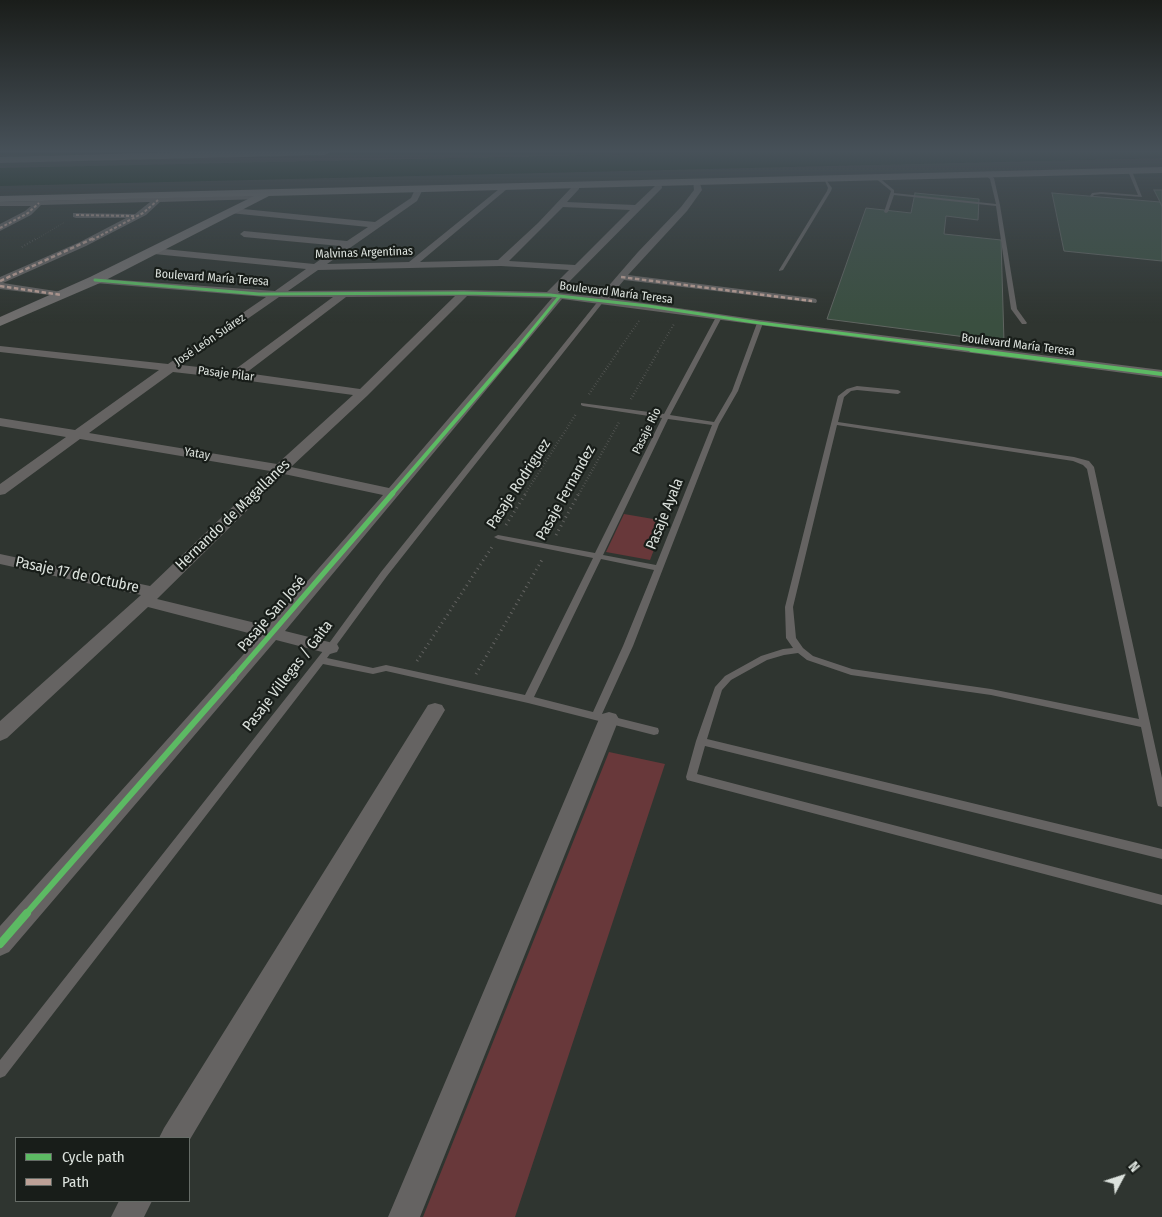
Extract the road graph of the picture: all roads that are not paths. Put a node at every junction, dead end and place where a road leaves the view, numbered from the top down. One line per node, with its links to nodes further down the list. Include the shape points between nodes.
1 (33, 209): 17 (street)
2 (149, 209): 15 (street)
3 (237, 209): 12 (main road)
4 (399, 209): 16 (street, José León Suárez)
5 (478, 209): 22 (street)
6 (555, 209): 21 (street)
7 (636, 209): 24 (street, Pasaje San José)
8 (684, 209): 26 (street)
9 (818, 209): 25 (lane)
10 (887, 209): 13 (lane)
11 (999, 209): 40 (lane, via 1014,309)
12 (233, 211): 16 (street); 20 (main road)
13 (886, 212)
14 (76, 215): 15 (street)
15 (137, 216): 27 (street, via 63,254)
16 (377, 225): 19 (street, José León Suárez)
17 (0, 228)
18 (244, 234): 19 (street)
19 (349, 244): 23 (street, José León Suárez)
20 (154, 251): 23 (street, Malvinas Argentinas); 28 (main road)
21 (501, 263): 22 (street, Malvinas Argentinas); 24 (street, Malvinas Argentinas)
22 (412, 264): 23 (street, Malvinas Argentinas)
23 (318, 267): 30 (street, José León Suárez)
24 (577, 268): 34 (street, Pasaje San José)
25 (781, 270)
26 (621, 277): 35 (street); 36 (street)
27 (0, 280)
28 (95, 280): 30 (street, Boulevard María Teresa, via 259,294); 33 (main road)
29 (0, 286): 33 (street)
30 (280, 292): 32 (street, Boulevard María Teresa); 42 (street, José León Suárez)
31 (464, 293): 32 (street, Boulevard María Teresa); 34 (street, Boulevard María Teresa); 46 (street, Hernando de Magallanes)
32 (343, 294): 44 (street)
33 (62, 295): 38 (main road)
34 (554, 296): 35 (street, Boulevard María Teresa); 55 (street, Pasaje San José, via 526,339)
35 (601, 301): 37 (street, Boulevard María Teresa); 63 (lane, Pasaje Villegas / Gaita, via 384,574)
36 (812, 301)
37 (720, 317): 39 (street, Boulevard María Teresa); 48 (lane, Pasaje Rio)
38 (0, 322)
39 (760, 323): 43 (street, Boulevard María Teresa); 51 (lane, Pasaje Ayala, via 735,391)
40 (1024, 323)
41 (0, 349): 42 (street, Pasaje Pilar)
42 (170, 368): 44 (street, Pasaje Pilar); 52 (street, José León Suárez)
43 (1162, 374)
44 (235, 375): 46 (street, Pasaje Pilar)
45 (898, 392): 50 (lane, via 867,388 849,390 841,396)
46 (363, 393): 53 (street, Hernando de Magallanes)
47 (583, 404): 48 (lane)
48 (666, 417): 51 (lane); 57 (lane, Pasaje Rio)
49 (0, 422): 52 (street, Yatay)
50 (834, 423): 62 (lane, via 789,607 791,638); 67 (lane, via 1086,463 1091,469)
51 (716, 424): 59 (lane, Pasaje Ayala)
52 (78, 436): 53 (street, Yatay); 54 (street, José León Suárez)
53 (281, 468): 55 (street, Yatay); 60 (street, Hernando de Magallanes)
54 (0, 491)
55 (393, 493): 61 (street, Pasaje San José)
56 (498, 537): 57 (lane)
57 (598, 556): 59 (lane); 64 (lane, Pasaje Rio)
58 (0, 559): 60 (street, Pasaje 17 de Octubre)
59 (659, 568): 66 (lane, Pasaje Ayala)
60 (149, 596): 61 (street, Pasaje 17 de Octubre); 69 (street, Hernando de Magallanes)
61 (272, 634): 63 (street, Pasaje 17 de Octubre); 74 (street, Pasaje San José)
62 (800, 650): 67 (lane, via 810,658 852,672 991,692); 70 (lane, via 764,658 728,678 718,689)
63 (326, 654): 64 (lane, via 373,671 386,668); 75 (lane, Pasaje Villegas / Gaita)
64 (528, 699): 66 (lane)
65 (435, 710): 76 (street)
66 (603, 718): 68 (lane); 79 (street)
67 (1145, 724): 71 (lane)
68 (654, 731)
69 (0, 734)
70 (701, 741): 72 (lane); 73 (lane, via 692,777)
71 (1162, 803)
72 (1162, 854)
73 (1162, 900)
74 (0, 944)
75 (0, 1071)
76 (175, 1137)
77 (135, 1202): 78 (street)
78 (126, 1217)
79 (404, 1217)

